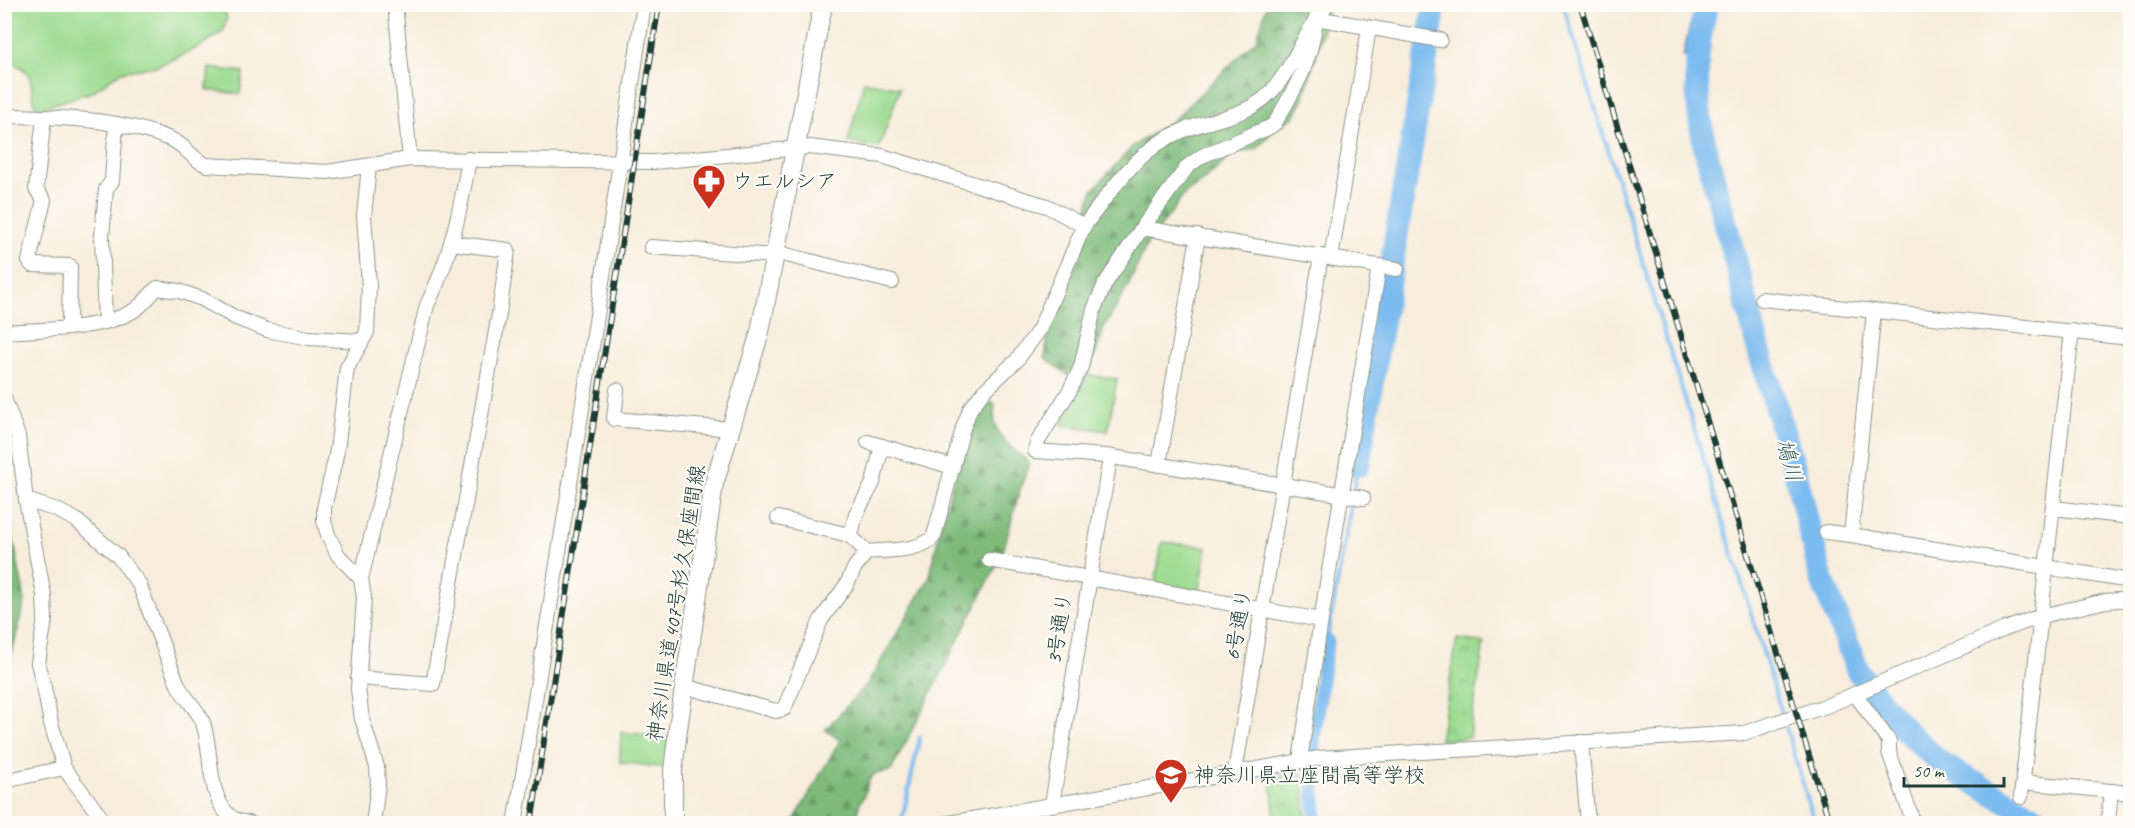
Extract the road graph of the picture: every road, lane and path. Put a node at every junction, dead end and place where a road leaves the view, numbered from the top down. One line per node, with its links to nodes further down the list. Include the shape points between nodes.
1 (395, 4): 12 (street)
2 (644, 4): 14 (street)
3 (823, 4): 11 (main road, 神奈川県道407号杉久保座間線)
4 (1328, 4): 5 (street)
5 (1316, 18): 6 (street); 16 (street, via 1269,94 1243,111 1180,131 1156,145 1134,163); 17 (street, via 1305,71 1275,123 1188,166)
6 (1369, 28): 7 (street); 22 (street, 6号通り)
7 (1432, 39)
8 (44, 117): 9 (street, via 15,116); 10 (street); 27 (street, via 36,189 44,200 29,261 32,265 70,266)
9 (4, 120)
10 (116, 124): 15 (street, via 169,139 207,165 327,172); 26 (street, via 112,181 106,189 102,236)
11 (794, 149): 14 (street, via 654,162); 16 (street, via 810,147 882,156 1047,206); 21 (main road, 神奈川県道407号杉久保座間線)
12 (410, 159): 13 (street); 15 (street)
13 (469, 159): 14 (street); 19 (street)
14 (620, 161): 74 (street)
15 (369, 166): 31 (street, via 364,216 369,286 367,332)
16 (1084, 226): 37 (street, via 1039,330 1017,360 970,409)
17 (1143, 228): 18 (street); 35 (street, via 1105,284 1094,309 1081,367 1035,451)
18 (1198, 236): 22 (street); 36 (street)
19 (451, 243): 51 (street, via 427,305); 57 (street, via 508,250 433,684)
20 (651, 247): 21 (street)
21 (775, 254): 23 (street); 34 (main road, 神奈川県道407号杉久保座間線, via 760,332)
22 (1326, 257): 38 (street, 6号通り); 39 (street, via 1388,267)
23 (892, 282)
24 (1762, 299): 25 (street)
25 (1874, 310): 28 (street); 46 (street)
26 (105, 322): 27 (street); 31 (street, via 135,310 157,288 202,299 267,330 309,338)
27 (69, 327): 29 (street)
28 (2072, 332): 30 (street); 41 (street)
29 (4, 333)
30 (2130, 338)
31 (361, 341): 51 (street, via 347,368 337,451 324,508 328,535 338,555)
32 (617, 390): 34 (street, via 614,419)
33 (4, 398): 40 (street, via 18,436)
34 (730, 429): 58 (main road, 神奈川県道407号杉久保座間線, via 714,484)
35 (1110, 458): 36 (street); 50 (street, 3号通り)
36 (1159, 465): 38 (street)
37 (953, 466): 45 (street, via 875,444 873,483 855,514); 47 (street, via 929,543)
38 (1283, 484): 39 (street); 54 (street, 6号通り)
39 (1353, 496): 56 (street)
40 (26, 500): 62 (street, via 44,595 45,620 38,663); 72 (street, via 76,520 118,556 139,584 178,684 200,715 214,787 223,810 235,820)
41 (2054, 508): 42 (street); 49 (street)
42 (2130, 517)
43 (778, 518): 45 (street)
44 (1826, 532): 46 (street)
45 (849, 534): 47 (street)
46 (1851, 536): 49 (street)
47 (867, 552): 58 (street, via 821,620 784,709 776,711)
48 (989, 560): 50 (street)
49 (2047, 567): 52 (street); 55 (street)
50 (1089, 578): 54 (street); 69 (street, 3号通り)
51 (361, 579): 57 (street, via 364,597)
52 (2130, 581)
53 (2130, 599): 55 (street)
54 (1262, 609): 56 (street); 63 (street, 6号通り)
55 (2041, 616): 59 (street); 65 (street)
56 (1321, 620): 61 (street)
57 (358, 678): 73 (street, via 362,720 377,766)
58 (683, 686): 75 (main road, 神奈川県道407号杉久保座間線, via 673,771)
59 (1857, 694): 60 (street, via 1744,733); 78 (street, via 1889,741 1889,752)
60 (1581, 742): 61 (street); 77 (street)
61 (1306, 760): 63 (street)
62 (64, 768): 64 (street); 71 (street)
63 (1234, 772): 69 (street)
64 (4, 781)
65 (2023, 782): 66 (street); 68 (street)
66 (2111, 791): 67 (street); 70 (street)
67 (2130, 793)
68 (2021, 797)
69 (1052, 804): 76 (street)
70 (2108, 821)
71 (106, 824)
72 (252, 824)
73 (373, 824)
74 (515, 824)
75 (673, 824)
76 (943, 824)
77 (1588, 824)
78 (1914, 824)

